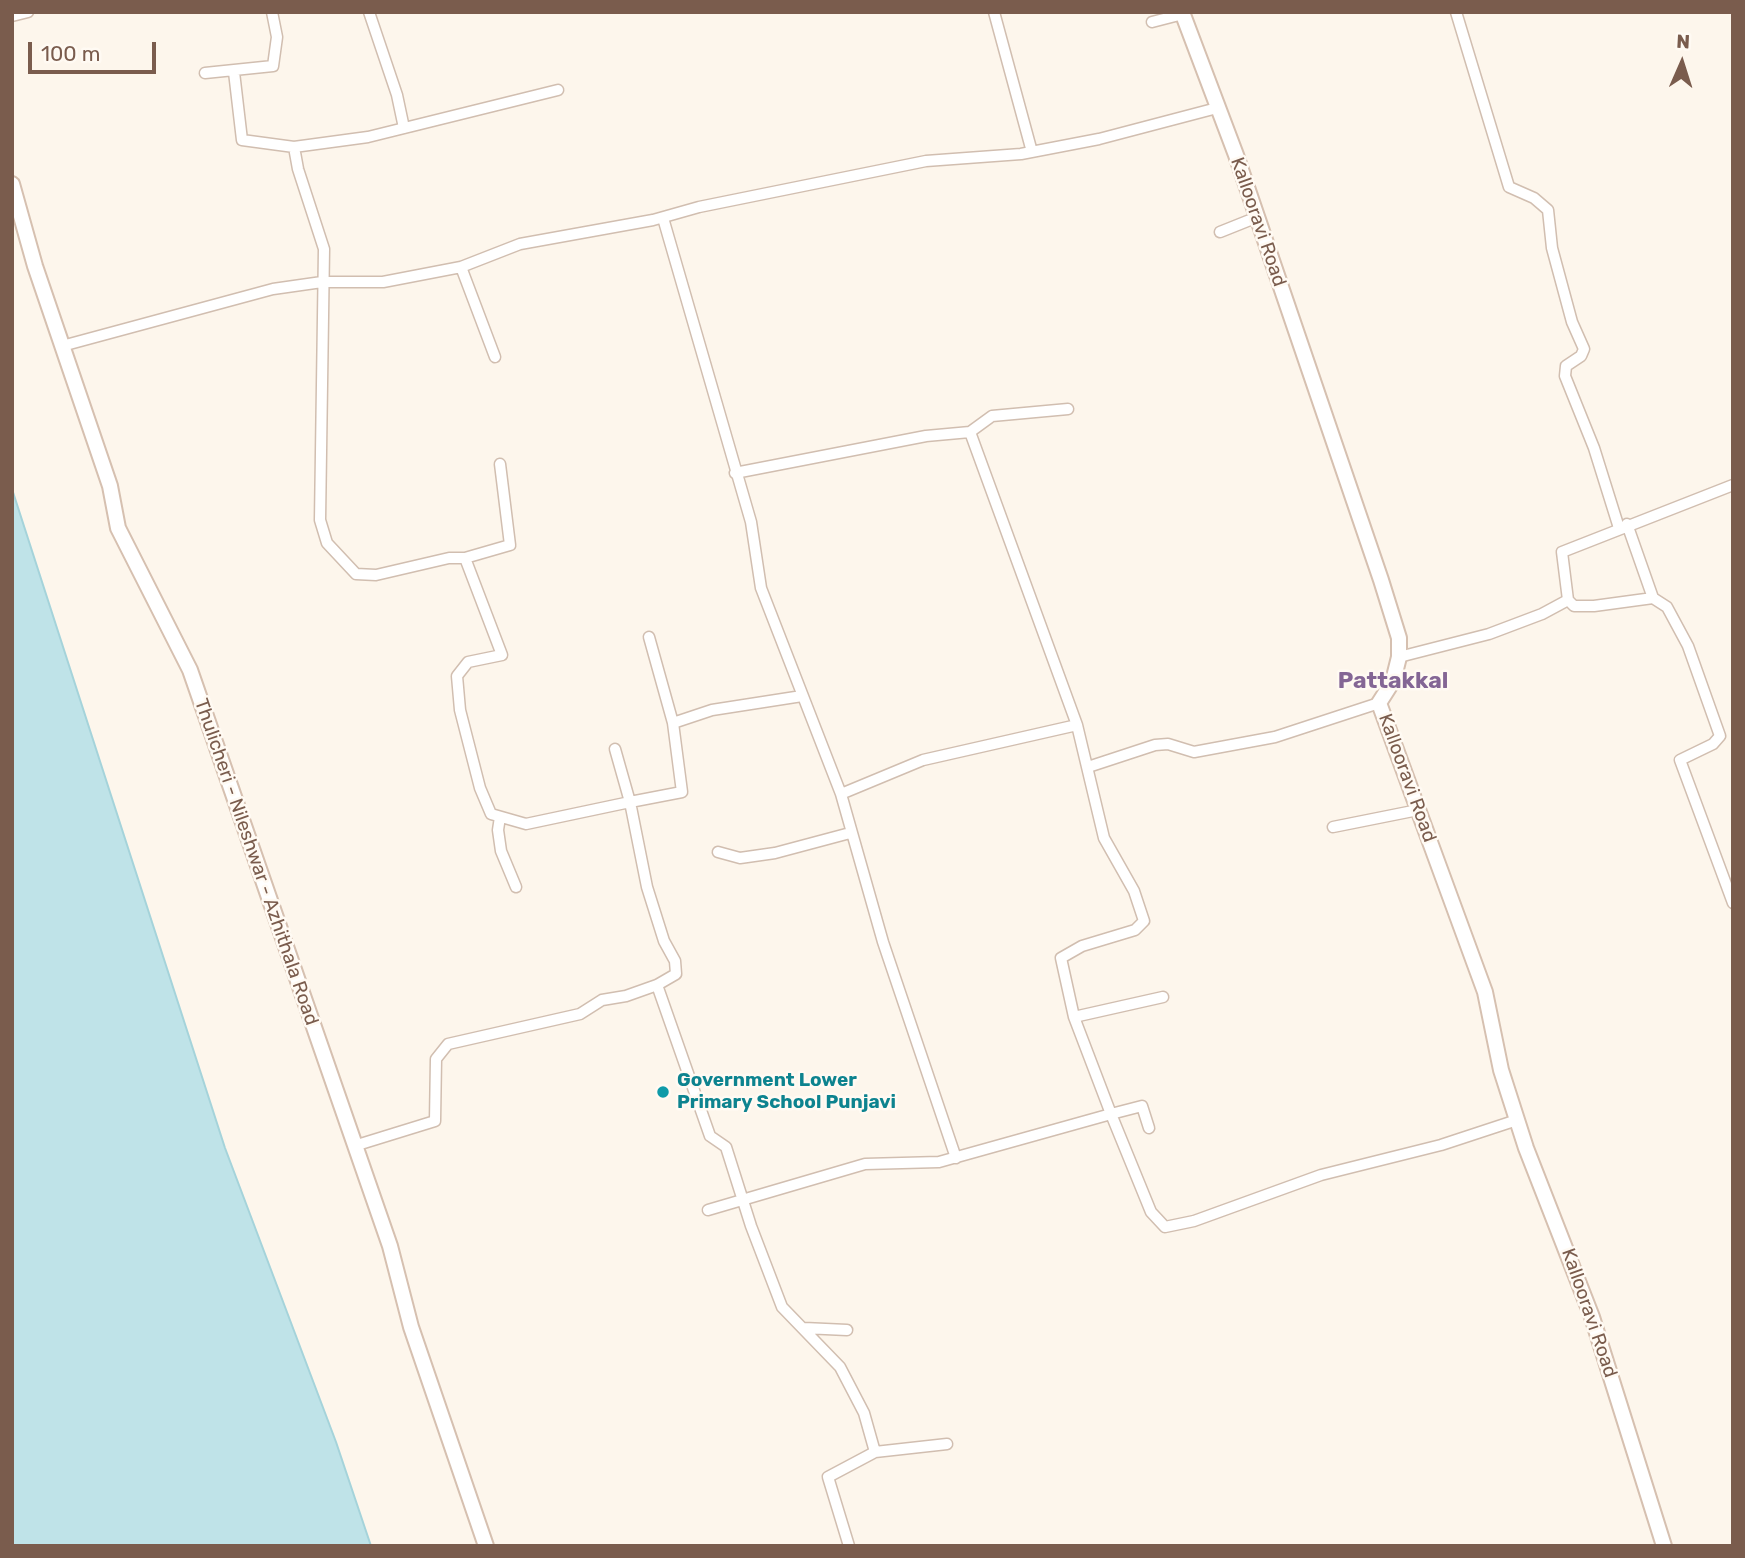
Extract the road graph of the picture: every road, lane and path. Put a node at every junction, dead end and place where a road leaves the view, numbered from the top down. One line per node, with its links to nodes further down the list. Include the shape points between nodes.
1 (27, 12): 7 (street)
2 (271, 12): 9 (street, via 277,37 273,66)
3 (369, 12): 13 (street)
4 (994, 12): 15 (street)
5 (1456, 12): 29 (street, via 1509,187 1534,198 1548,211 1558,273 1584,349 1566,366 1565,376)
6 (1182, 13): 8 (street); 12 (main road, Kallooravi Road)
7 (12, 16)
8 (1152, 22)
9 (234, 72): 10 (street); 14 (street, via 242,140)
10 (205, 73)
11 (558, 90): 13 (street)
12 (1217, 108): 15 (street); 18 (main road, Kallooravi Road)
13 (404, 128): 14 (street)
14 (294, 147): 21 (street, via 324,249)
15 (1032, 152): 17 (street, via 926,161)
16 (12, 184): 22 (main road, Thulicheri - Nileshwar - Azhithala Road)
17 (663, 218): 20 (street, via 520,244); 27 (street)
18 (1255, 218): 19 (street); 34 (main road, Kallooravi Road, via 1381,580 1399,638)
19 (1220, 232)
20 (461, 267): 21 (street, via 383,282); 23 (street)
21 (322, 282): 22 (street, via 273,289); 30 (street, via 320,520 327,543 356,573 376,575)
22 (62, 346): 56 (main road, Thulicheri - Nileshwar - Azhithala Road, via 110,486 118,528 190,670)
23 (495, 357)
24 (1068, 409): 25 (street, via 992,415)
25 (970, 432): 27 (street, via 926,436); 38 (street)
26 (500, 464): 30 (street, via 510,545)
27 (735, 473): 35 (street, via 751,522 761,588)
28 (1733, 485): 29 (street)
29 (1623, 526): 31 (street); 32 (street, via 1562,552)
30 (465, 558): 44 (street, via 502,655 468,662 457,676 460,710 480,788 491,814)
31 (1653, 598): 32 (street, via 1594,606 1574,606); 49 (street, via 1667,607 1688,646 1720,736 1680,760)
32 (1568, 600): 34 (street, via 1489,634)
33 (649, 637): 37 (street)
34 (1399, 657): 36 (main road, Kallooravi Road, via 1393,681)
35 (802, 696): 37 (street, via 712,710); 41 (street)
36 (1380, 703): 40 (street, via 1275,737 1194,752 1168,744 1155,746); 43 (main road, Kallooravi Road)
37 (673, 723): 42 (street, via 682,792)
38 (1077, 724): 40 (street); 41 (street, via 923,760)
39 (615, 749): 42 (street)
40 (1088, 767): 52 (street, via 1104,838 1134,891 1144,921 1135,930 1082,946 1061,958)
41 (841, 794): 46 (street)
42 (630, 802): 44 (street, via 526,824); 50 (street, via 647,887 675,961 676,974)
43 (1418, 810): 45 (street); 54 (main road, Kallooravi Road, via 1485,992)
44 (500, 817): 48 (street, via 501,851)
45 (1333, 827)
46 (850, 833): 47 (street, via 775,853 740,858); 57 (street)
47 (718, 852)
48 (516, 887)
49 (1733, 903)
50 (657, 985): 56 (street, via 602,1000 580,1014 448,1044 436,1059 435,1121); 58 (street, via 710,1136 726,1147)
51 (1163, 996): 52 (street)
52 (1074, 1017): 53 (street)
53 (1111, 1114): 54 (street, via 1151,1212 1165,1227 1321,1175 1441,1145); 55 (street, via 1142,1106); 57 (street)
54 (1517, 1120): 66 (main road, Kallooravi Road, via 1592,1317)
55 (1149, 1128)
56 (354, 1146): 64 (main road, Thulicheri - Nileshwar - Azhithala Road)
57 (956, 1158): 58 (street, via 865,1164)
58 (744, 1200): 59 (street); 60 (street, via 782,1307)
59 (708, 1210)
60 (804, 1328): 61 (street); 63 (street, via 840,1367 864,1413)
61 (847, 1330)
62 (947, 1444): 63 (street)
63 (875, 1452): 65 (street, via 828,1476)
64 (486, 1546)
65 (849, 1546)
66 (1664, 1546)

